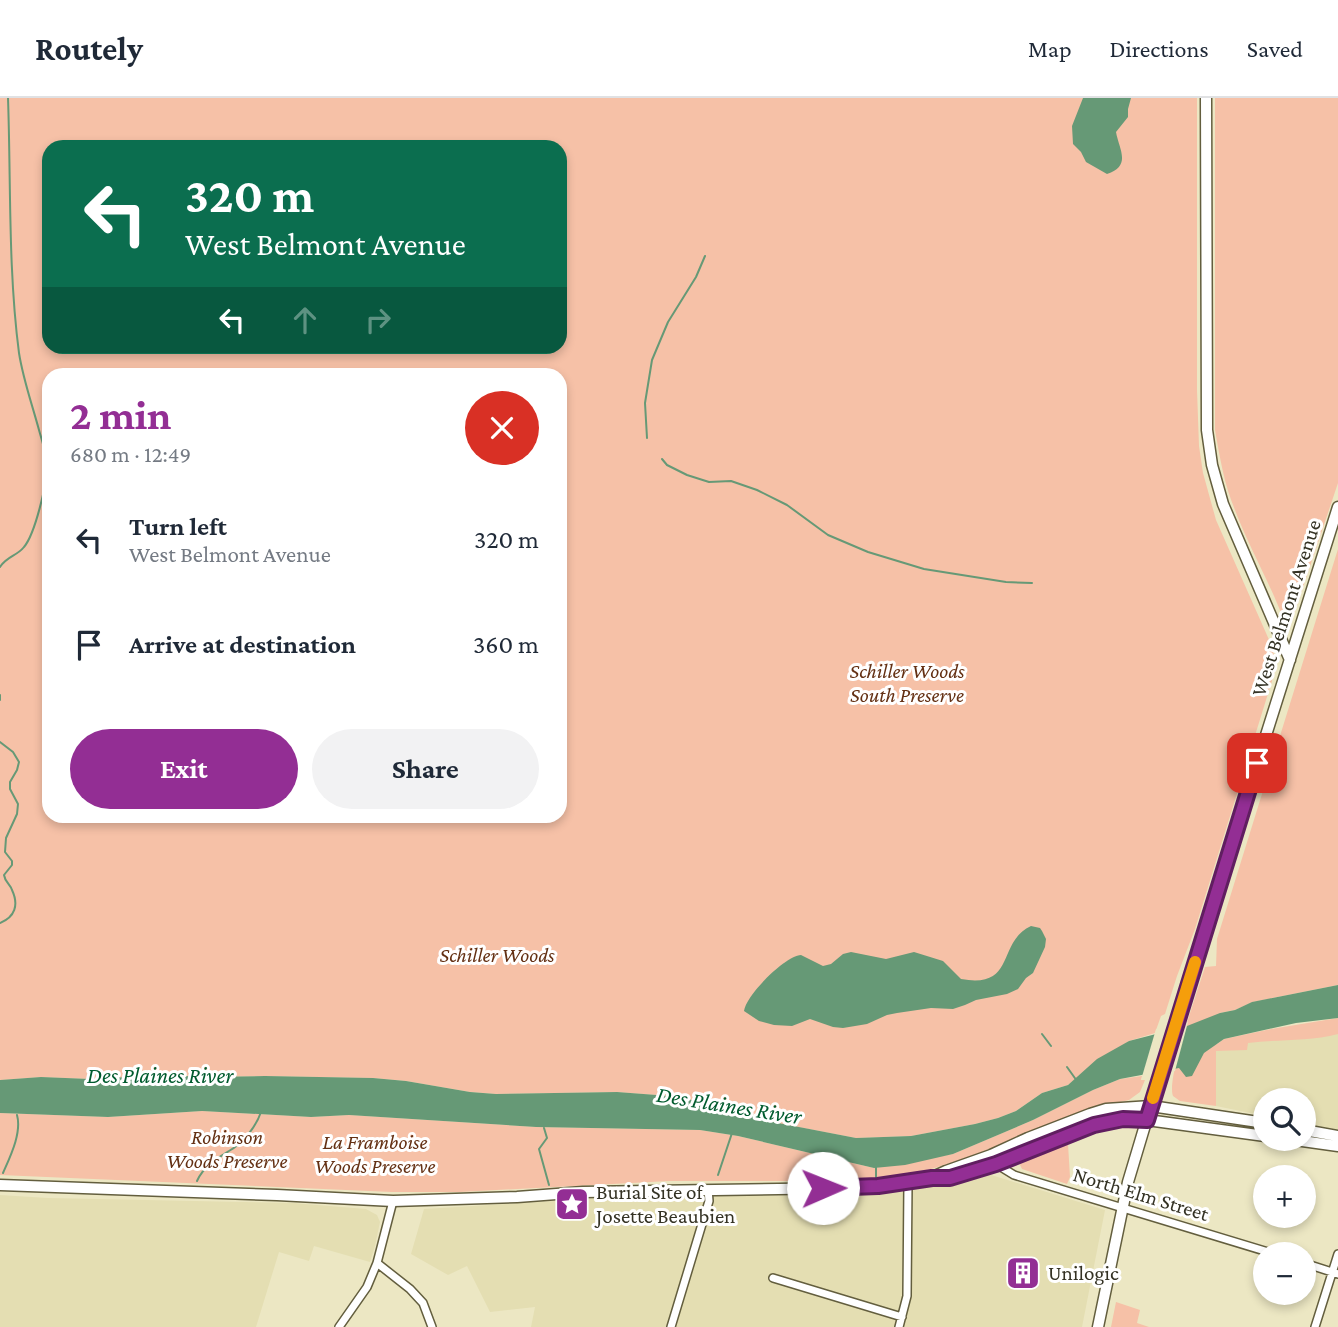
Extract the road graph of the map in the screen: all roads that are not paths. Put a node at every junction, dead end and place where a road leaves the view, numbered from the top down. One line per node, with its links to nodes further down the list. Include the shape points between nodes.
1 (1206, 98): 3 (main road, via 1207,430 1212,465 1223,504)
2 (1338, 507): 3 (main road, West Belmont Avenue)
3 (1290, 660): 4 (main road, West Belmont Avenue)
4 (1151, 1106): 5 (main road, West Belmont Avenue); 6 (main road); 13 (main road, via 1090,1114)
5 (1147, 1120): 8 (main road); 12 (main road, via 1094,1125); 18 (main road, West Belmont Avenue)
6 (1253, 1121)
7 (1316, 1132): 9 (main road)
8 (1253, 1134)
9 (1338, 1136)
10 (1316, 1143): 11 (main road)
11 (1338, 1146)
12 (996, 1164): 13 (main road, via 950,1178); 18 (street, North Elm Street, via 1014,1175)
13 (932, 1178): 14 (main road)
14 (908, 1183): 16 (main road); 25 (street, via 907,1296)
15 (0, 1185): 17 (main road)
16 (708, 1189): 17 (main road); 28 (street, via 709,1201)
17 (393, 1201): 21 (street)
18 (1122, 1207): 19 (street, North Elm Street); 30 (main road, West Belmont Avenue)
19 (1253, 1247)
20 (1338, 1254): 23 (street)
21 (377, 1263): 26 (street, via 367,1287); 27 (street, via 423,1303)
22 (1316, 1267): 23 (street)
23 (1335, 1273): 31 (street)
24 (773, 1278): 25 (street)
25 (902, 1317): 29 (street)
26 (339, 1327)
27 (432, 1327)
28 (671, 1327)
29 (899, 1327)
30 (1098, 1327)
31 (1315, 1327)

